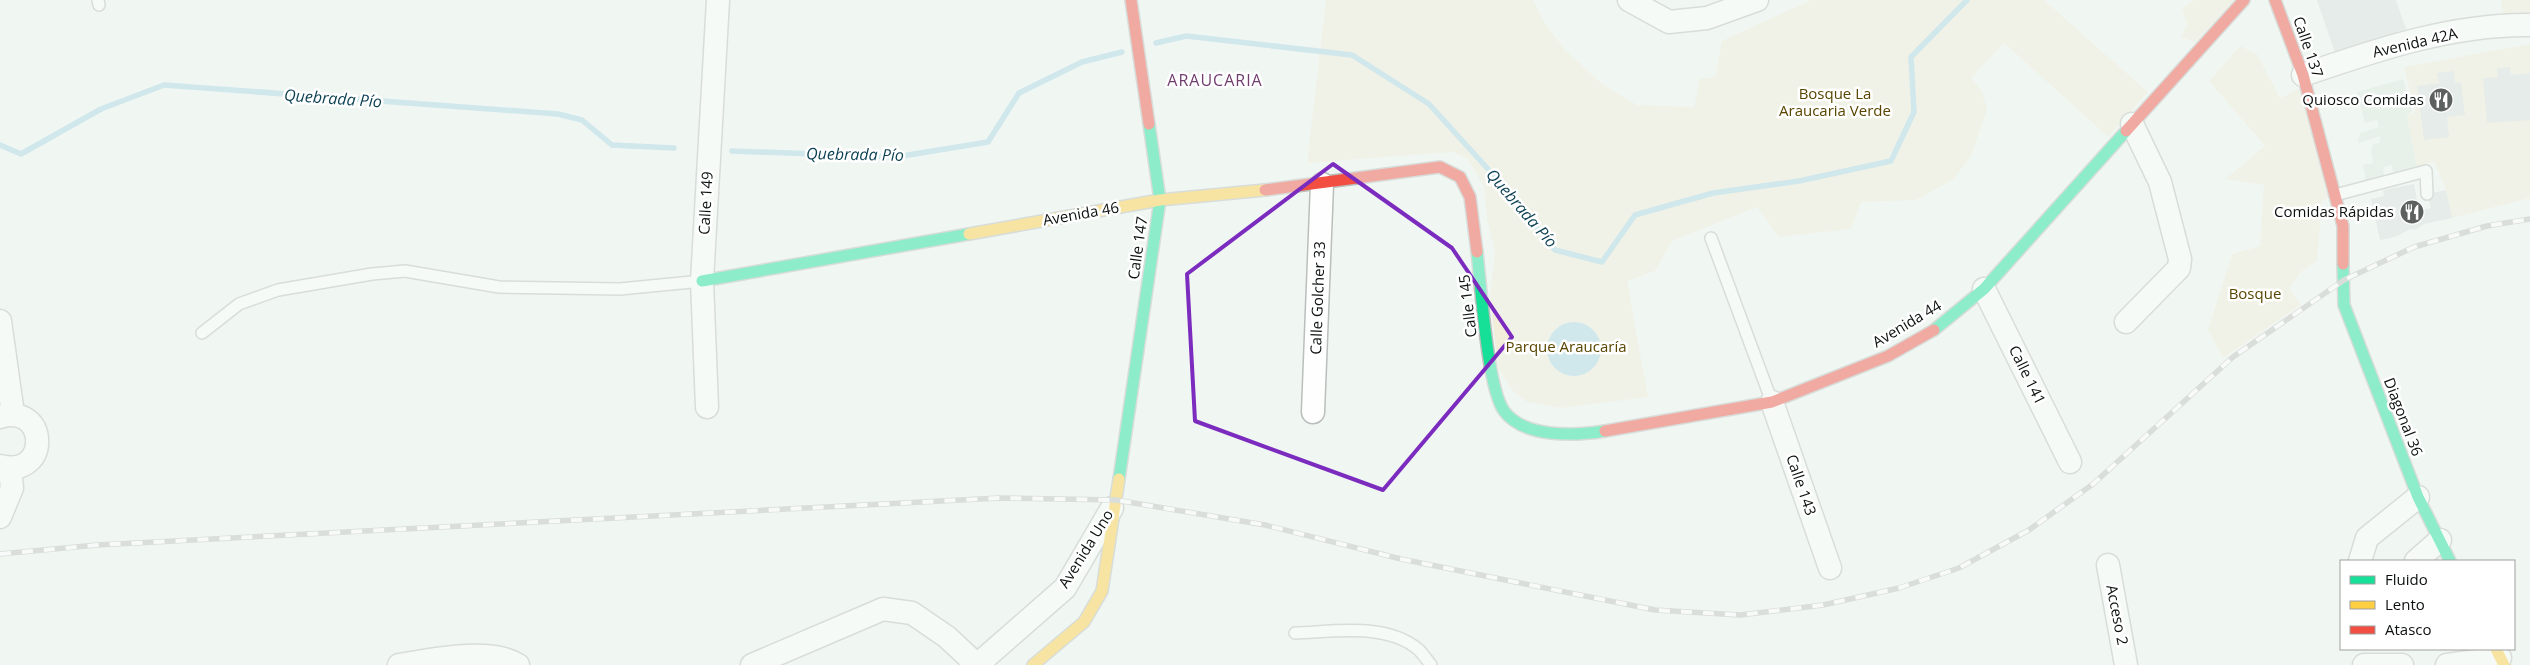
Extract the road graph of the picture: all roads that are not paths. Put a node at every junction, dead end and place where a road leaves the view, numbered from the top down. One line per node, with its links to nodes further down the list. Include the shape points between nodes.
1 (1130, 0): 14 (street, Calle 147)
2 (1629, 0): 3 (street, via 1668,22 1707,18)
3 (1757, 0)
4 (2244, 0): 9 (street, Avenida 44)
5 (2275, 0): 8 (street, Calle 137)
6 (722, 1): 17 (street, Calle 149)
7 (2530, 26): 8 (street, Avenida 42A, via 2504,25 2429,37)
8 (2303, 75): 13 (street, Calle 137)
9 (2132, 124): 18 (street, Avenida 44); 20 (street, via 2160,182 2180,260 2179,268)
10 (1460, 177): 11 (street, Avenida 46, via 1440,168); 26 (street, Calle 145, via 1470,198 1492,379 1502,410)
11 (1322, 184): 14 (street, Avenida 46); 24 (street, Calle Golcher 33)
12 (2428, 194): 13 (lane, via 2426,170)
13 (2335, 195): 16 (street, Calle 137, via 2343,226)
14 (1160, 200): 17 (street, Avenida 46); 30 (street, Calle 147)
15 (1711, 238): 22 (lane)
16 (2344, 280): 29 (street, Diagonal 36, via 2344,305)
17 (702, 281): 21 (lane, via 620,289 499,287 406,271 372,274 270,293 239,304); 23 (street, Calle 149)
18 (1984, 289): 22 (street, Avenida 44, via 1940,326 1888,356); 27 (street, Calle 141)
19 (0, 322): 25 (street)
20 (2126, 322)
21 (202, 332)
22 (1772, 402): 26 (street, Avenida 44, via 1598,432 1550,433); 37 (street, Calle 143)
23 (707, 407)
24 (1313, 412)
25 (6, 416): 28 (street, via 24,418 33,426 37,442 32,459 22,466)
26 (1519, 425)
27 (2070, 462)
28 (5, 467): 31 (street, via 12,488)
29 (2418, 497): 32 (street, Diagonal 36); 33 (street, via 2366,538)
30 (1116, 500): 44 (street, Avenida Uno, via 1065,588); 45 (street, Avenida Uno, via 1102,591 1084,622)
31 (0, 518)
32 (2440, 540): 34 (street); 35 (street, Diagonal 36)
33 (2360, 560)
34 (2417, 560)
35 (2450, 560)
36 (2108, 565): 47 (street, Acceso 2)
37 (1830, 568)
38 (1295, 633): 46 (lane, via 1377,632 1399,638 1418,650)
39 (2500, 657): 49 (street)
40 (2369, 659): 48 (street)
41 (514, 664): 42 (street, via 477,655)
42 (399, 665)
43 (752, 665): 44 (street, via 883,609 912,613 947,637)
44 (977, 665)
45 (1033, 665)
46 (1431, 665)
47 (2126, 665)
48 (2402, 665)
49 (2447, 665)

